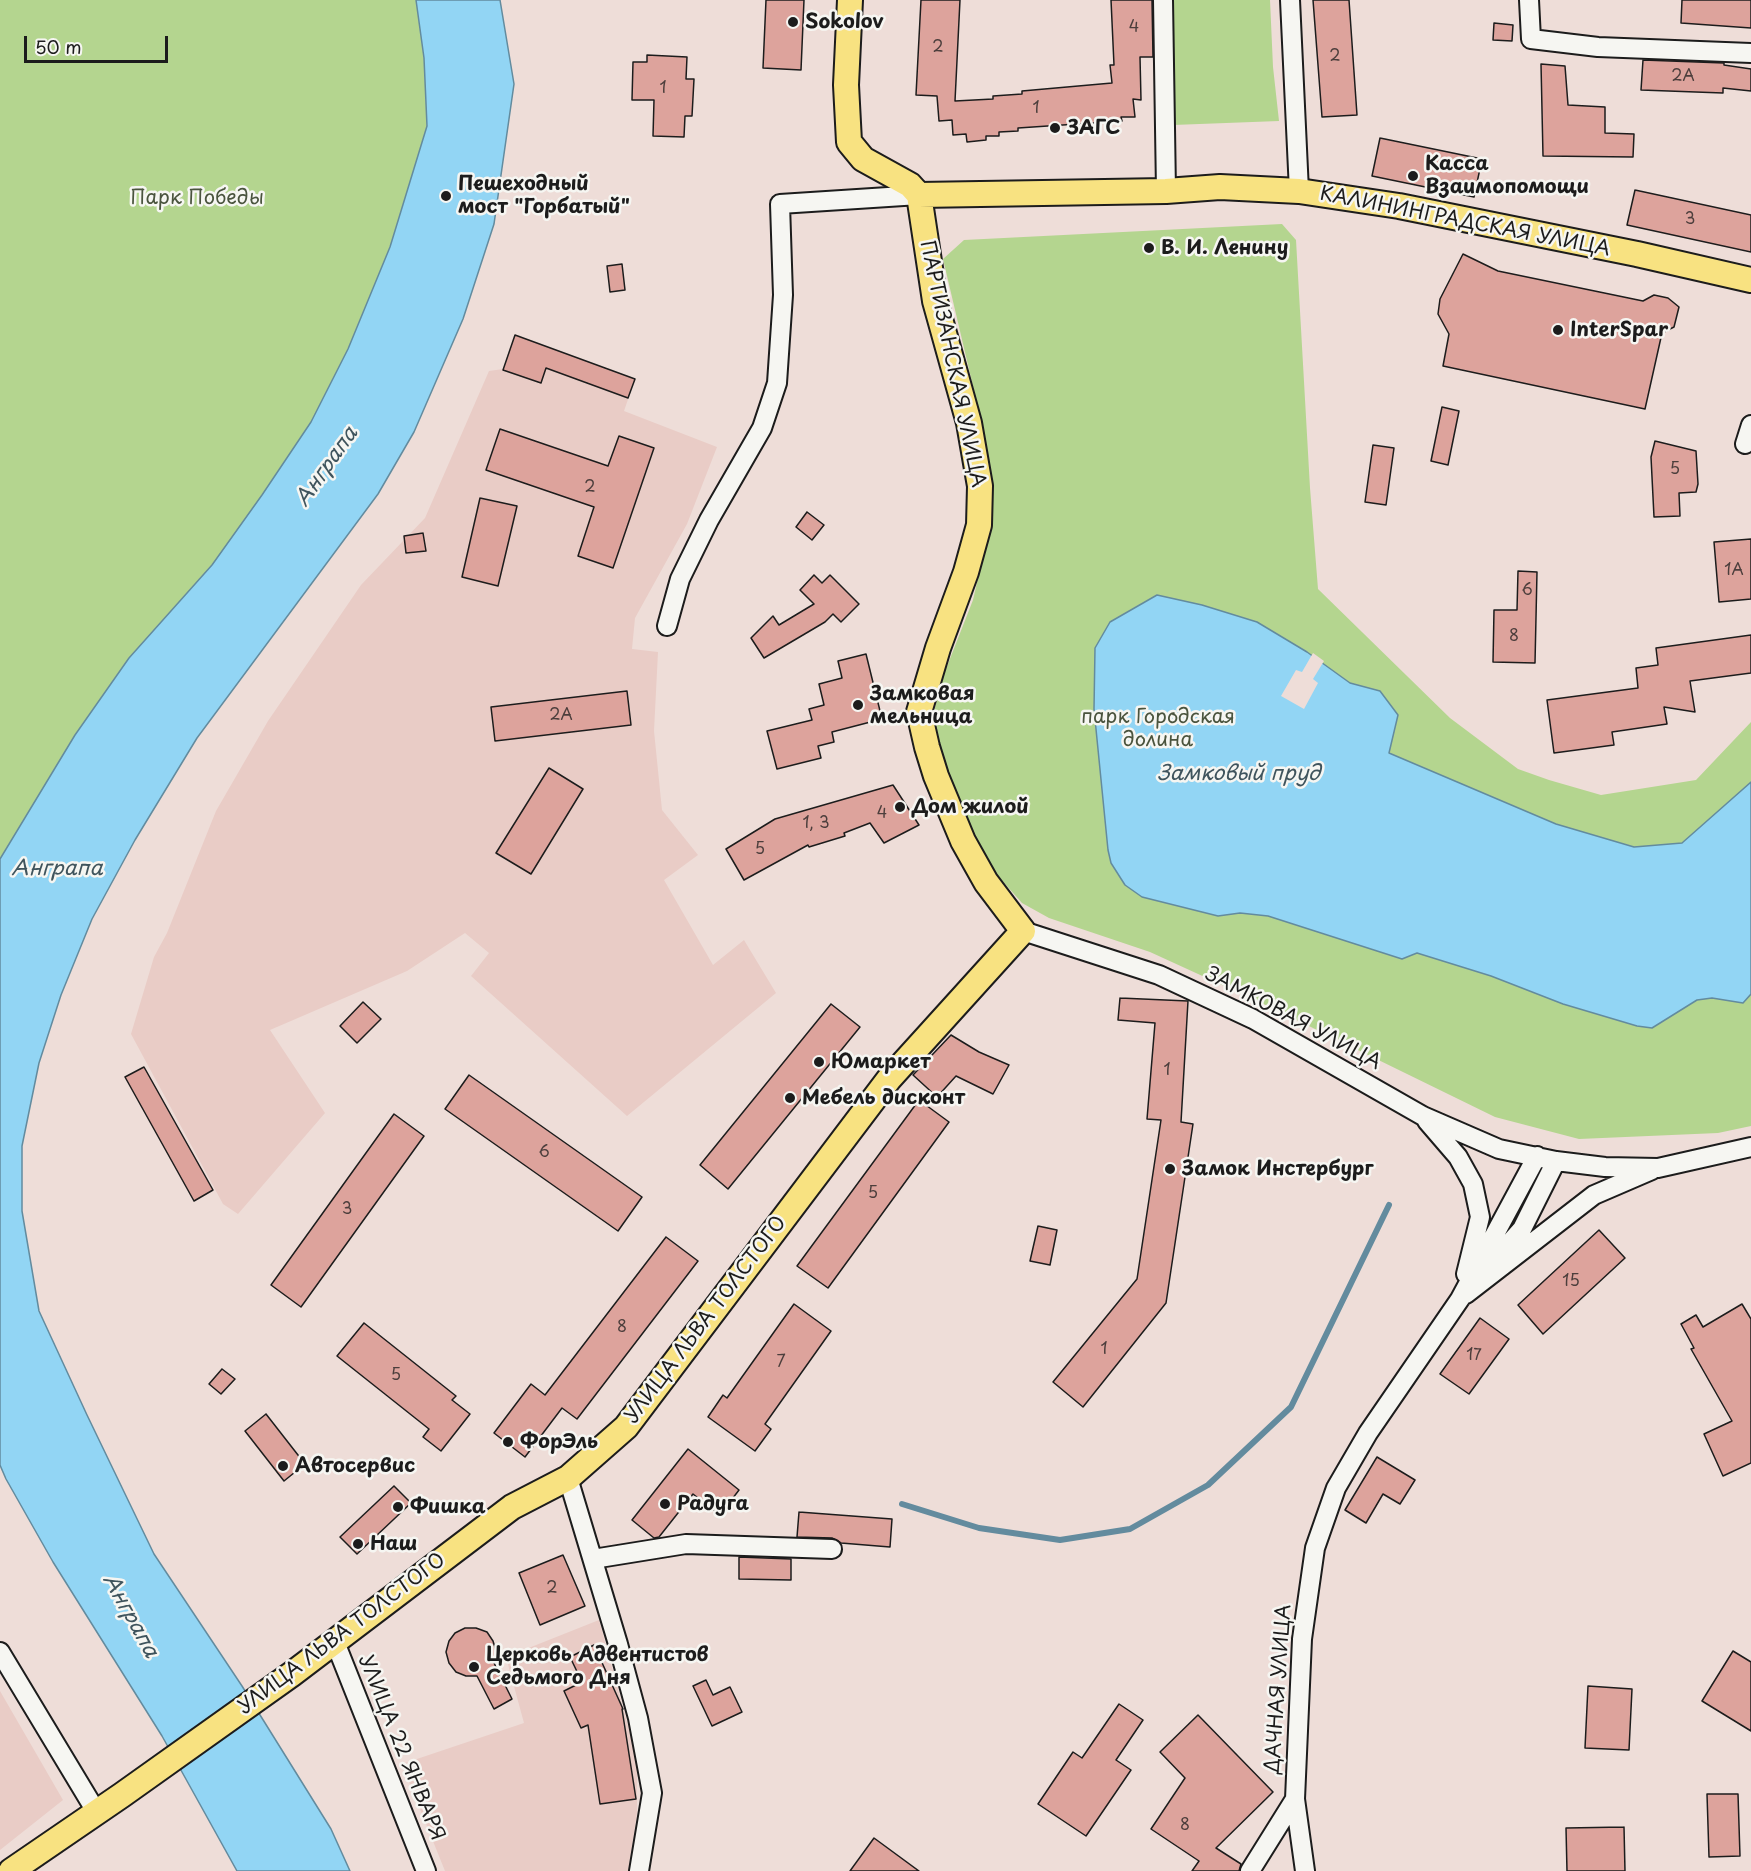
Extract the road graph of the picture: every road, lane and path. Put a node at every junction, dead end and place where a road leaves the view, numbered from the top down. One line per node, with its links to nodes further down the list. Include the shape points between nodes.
1 (850, 0): 8 (main road, via 846,85 849,142 863,159 910,185)
2 (1163, 0): 6 (street)
3 (1290, 0): 7 (street)
4 (1529, 0): 5 (street, via 1531,39 1598,47)
5 (1751, 53)
6 (1166, 190): 7 (main road, КАЛИНИНГРАДСКАЯ УЛИЦА, via 1220,187); 8 (main road, КАЛИНИНГРАДСКАЯ УЛИЦА)
7 (1299, 191): 9 (main road, КАЛИНИНГРАДСКАЯ УЛИЦА, via 1399,206)
8 (919, 195): 12 (street, via 780,204 783,295 777,383 762,428 680,579); 13 (main road, ПАРТИЗАНСКАЯ УЛИЦА, via 935,301 969,423 980,486 979,525 919,712 936,776 963,841 986,882)
9 (1751, 280)
10 (1751, 425): 11 (street)
11 (1745, 444)
12 (667, 627)
13 (1023, 931): 14 (street, ЗАМКОВАЯ УЛИЦА, via 1159,975 1253,1019); 20 (main road, УЛИЦА ЛЬВА ТОЛСТОГО, via 889,1079 626,1427)
14 (1423, 1116): 16 (street, ЗАМКОВАЯ УЛИЦА, via 1499,1149); 19 (street, ДАЧНАЯ УЛИЦА, via 1458,1157 1473,1184 1480,1217)
15 (1751, 1147): 18 (street, ДАЧНАЯ УЛИЦА)
16 (1537, 1156): 17 (street, ДАЧНАЯ УЛИЦА); 19 (street, ДАЧНАЯ УЛИЦА)
17 (1556, 1161): 18 (street, ДАЧНАЯ УЛИЦА); 19 (street, ДАЧНАЯ УЛИЦА, via 1521,1229)
18 (1658, 1168): 19 (street, ДАЧНАЯ УЛИЦА, via 1594,1195)
19 (1460, 1299): 25 (street, ДАЧНАЯ УЛИЦА, via 1362,1442 1336,1488 1315,1548 1302,1639)
20 (568, 1478): 22 (street); 23 (main road, УЛИЦА ЛЬВА ТОЛСТОГО, via 512,1507)
21 (832, 1549): 22 (street, via 686,1544)
22 (592, 1559): 29 (street, via 638,1718 652,1793)
23 (335, 1642): 26 (main road, УЛИЦА ЛЬВА ТОЛСТОГО); 28 (street, УЛИЦА 22 ЯНВАРЯ)
24 (0, 1652): 26 (street)
25 (1295, 1799): 30 (street); 31 (street, ДАЧНАЯ УЛИЦА)
26 (96, 1813): 27 (main road, УЛИЦА ЛЬВА ТОЛСТОГО)
27 (11, 1871)
28 (426, 1871)
29 (639, 1871)
30 (1250, 1871)
31 (1305, 1871)

